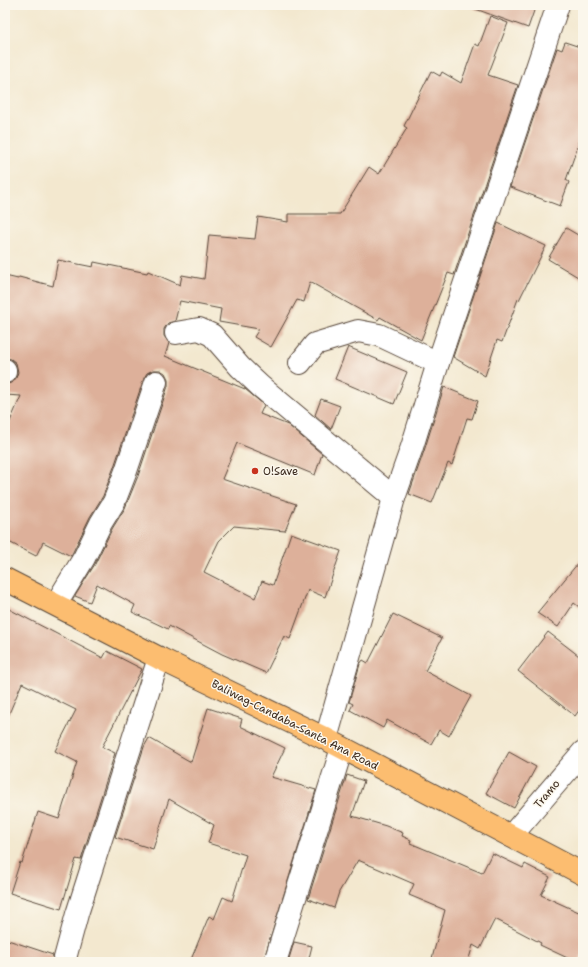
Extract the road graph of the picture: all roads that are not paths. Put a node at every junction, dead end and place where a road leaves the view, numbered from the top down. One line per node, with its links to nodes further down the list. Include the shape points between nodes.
1 (558, 5): 4 (street)
2 (176, 333): 6 (street, via 199,329 212,335 260,386)
3 (300, 363): 4 (street, via 315,344 358,331 379,335)
4 (438, 363): 6 (street)
5 (156, 382): 8 (street, via 114,502)
6 (394, 498): 10 (street)
7 (5, 579): 8 (main road, Baliwag-Candaba-Santa Ana Road)
8 (56, 604): 9 (main road, Baliwag-Candaba-Santa Ana Road)
9 (159, 658): 10 (main road, Baliwag-Candaba-Santa Ana Road); 14 (street)
10 (334, 744): 12 (main road, Baliwag-Candaba-Santa Ana Road); 15 (street)
11 (583, 752): 12 (street, Tramo)
12 (511, 836): 13 (main road, Baliwag-Candaba-Santa Ana Road)
13 (583, 874)
14 (64, 962)
15 (275, 962)

